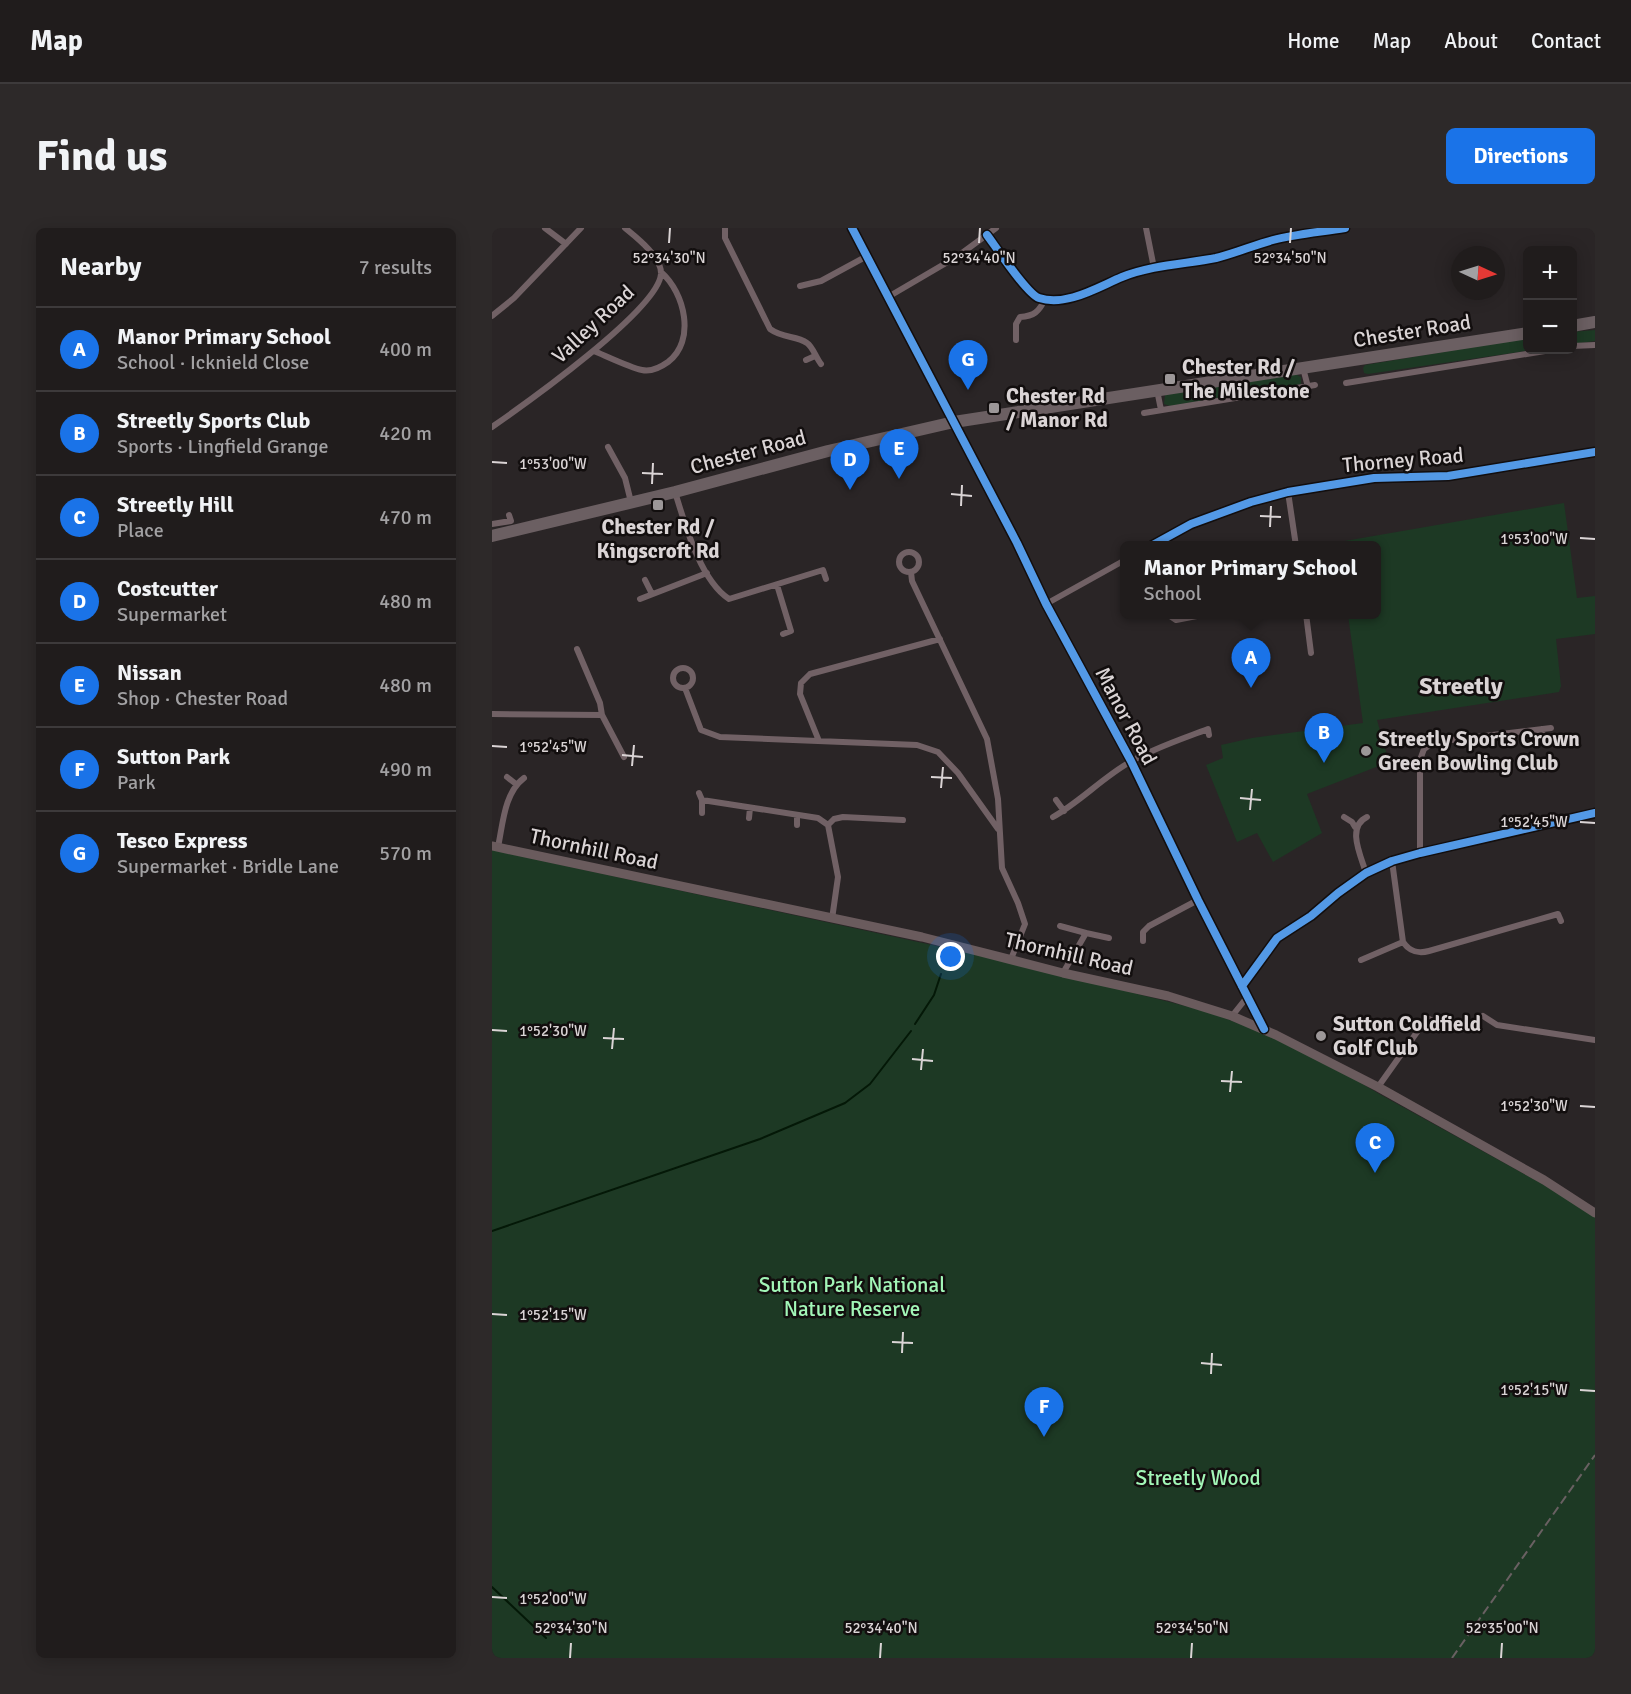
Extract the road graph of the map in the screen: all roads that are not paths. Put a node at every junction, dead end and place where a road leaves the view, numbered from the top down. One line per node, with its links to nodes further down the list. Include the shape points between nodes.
1 (545, 228): 10 (street)
2 (581, 228): 10 (street)
3 (625, 228): 13 (street, via 649,250)
4 (725, 228): 26 (street, via 725,238 770,329 779,336 809,344)
5 (852, 228): 11 (street, Manor Road)
6 (996, 228): 9 (street)
7 (1146, 228): 12 (street)
8 (1345, 228): 12 (street, via 1272,240 1214,258)
9 (987, 235): 15 (street); 16 (street, via 1037,298)
10 (566, 244): 17 (street)
11 (867, 256): 14 (street, via 821,281); 15 (street, Manor Road)
12 (1154, 268): 16 (street, via 1077,296)
13 (661, 272): 24 (street, Valley Road, via 643,303); 24 (street, via 670,280 681,302 684,343 677,355 663,366 642,370)
14 (800, 286)
15 (888, 297): 36 (street, Manor Road)
16 (1045, 299): 21 (street, via 1040,312 1020,317)
17 (492, 316)
18 (1595, 322): 19 (highway)
19 (1577, 325)
20 (1523, 334): 29 (highway, Chester Road)
21 (1016, 340)
22 (1595, 345): 23 (street)
23 (1577, 346)
24 (594, 351): 37 (street, Valley Road)
25 (1523, 354): 30 (street, Chester Road, via 1359,376)
26 (814, 356): 27 (street); 28 (street)
27 (806, 360)
28 (821, 364)
29 (1303, 367): 32 (street); 33 (highway, Chester Road)
30 (1346, 383)
31 (1316, 385): 32 (street)
32 (1308, 387): 34 (street)
33 (1157, 389): 34 (street); 36 (highway, Chester Road)
34 (1161, 410): 35 (street)
35 (1144, 413)
36 (954, 422): 40 (highway, Chester Road); 56 (street, Manor Road)
37 (492, 427)
38 (608, 447): 42 (street, via 625,478)
39 (1595, 452): 41 (street, Thorney Road, via 1448,476 1374,478)
40 (675, 492): 42 (highway, Chester Road); 50 (street, via 688,534)
41 (1288, 492): 46 (street, Thorney Road, via 1191,524); 47 (street)
42 (631, 502): 45 (highway, Chester Road)
43 (509, 515): 44 (street, via 511,521)
44 (492, 525)
45 (492, 536)
46 (1160, 541)
47 (1295, 541)
48 (1120, 563): 56 (street)
49 (911, 572): 59 (street)
50 (707, 573): 53 (street, via 729,599); 54 (street)
51 (826, 579): 53 (street, via 823,570)
52 (645, 580): 54 (street)
53 (777, 585): 58 (street, via 791,631)
54 (652, 594): 55 (street)
55 (640, 599)
56 (1046, 604): 71 (street, Manor Road)
57 (1307, 619): 61 (street)
58 (783, 634)
59 (940, 639): 68 (street, via 810,674 801,683 800,694); 89 (street, via 987,739 998,799)
60 (577, 649): 64 (street)
61 (1311, 653)
62 (685, 688): 68 (street, via 701,730 709,734)
63 (492, 714): 64 (street)
64 (602, 715): 70 (street, via 616,750)
65 (1551, 728): 66 (street)
66 (1542, 729): 69 (street); 91 (street, via 1434,742 1424,749 1420,760)
67 (1209, 735): 71 (street, via 1208,729)
68 (819, 741): 89 (street, via 917,745 938,752)
69 (1543, 741)
70 (624, 757)
71 (1131, 761): 77 (street); 94 (street, Manor Road)
72 (507, 777): 74 (street)
73 (524, 778): 74 (street)
74 (516, 784): 90 (street)
75 (1056, 800): 77 (street)
76 (750, 808): 78 (street, via 701,797); 80 (street); 83 (street)
77 (1064, 811): 81 (street)
78 (702, 813)
79 (1595, 813): 91 (street)
80 (797, 815): 86 (street); 87 (street, via 818,818)
81 (1053, 817)
82 (1367, 817): 88 (street)
83 (749, 818)
84 (1344, 818): 88 (street)
85 (903, 820): 87 (street, via 880,824 843,817)
86 (797, 825)
87 (828, 825): 95 (street, via 838,877)
88 (1355, 827): 93 (street)
89 (999, 830): 102 (street, via 1002,868 1024,924)
90 (495, 846): 95 (main road, Thornhill Road)
91 (1420, 853): 92 (street)
92 (1392, 861): 93 (street); 101 (street)
93 (1366, 873): 105 (street, via 1277,938)
94 (1198, 900): 100 (street, via 1149,926 1143,932); 105 (street, Manor Road)
95 (832, 919): 102 (main road, Thornhill Road)
96 (1560, 921): 101 (street, via 1557,910 1421,953 1407,948)
97 (1060, 926): 98 (street)
98 (1086, 933): 99 (street); 104 (street)
99 (1109, 938)
100 (1143, 941)
101 (1403, 942): 103 (street)
102 (1011, 959): 104 (main road, Thornhill Road)
103 (1361, 960)
104 (1063, 972): 108 (main road, Thornhill Road, via 1168,996)
105 (1242, 986): 106 (street, Manor Road)
106 (1248, 996): 108 (street); 112 (street, Manor Road)
107 (1496, 1013): 110 (street)
108 (1233, 1016): 112 (main road, Thornhill Road)
109 (1483, 1016): 110 (street)
110 (1491, 1022): 113 (street)
111 (1437, 1023): 114 (street, via 1427,1018)
112 (1264, 1029): 114 (main road, Thornhill Road)
113 (1595, 1040)
114 (1378, 1087): 115 (main road, Thornhill Road)
115 (1595, 1213)

